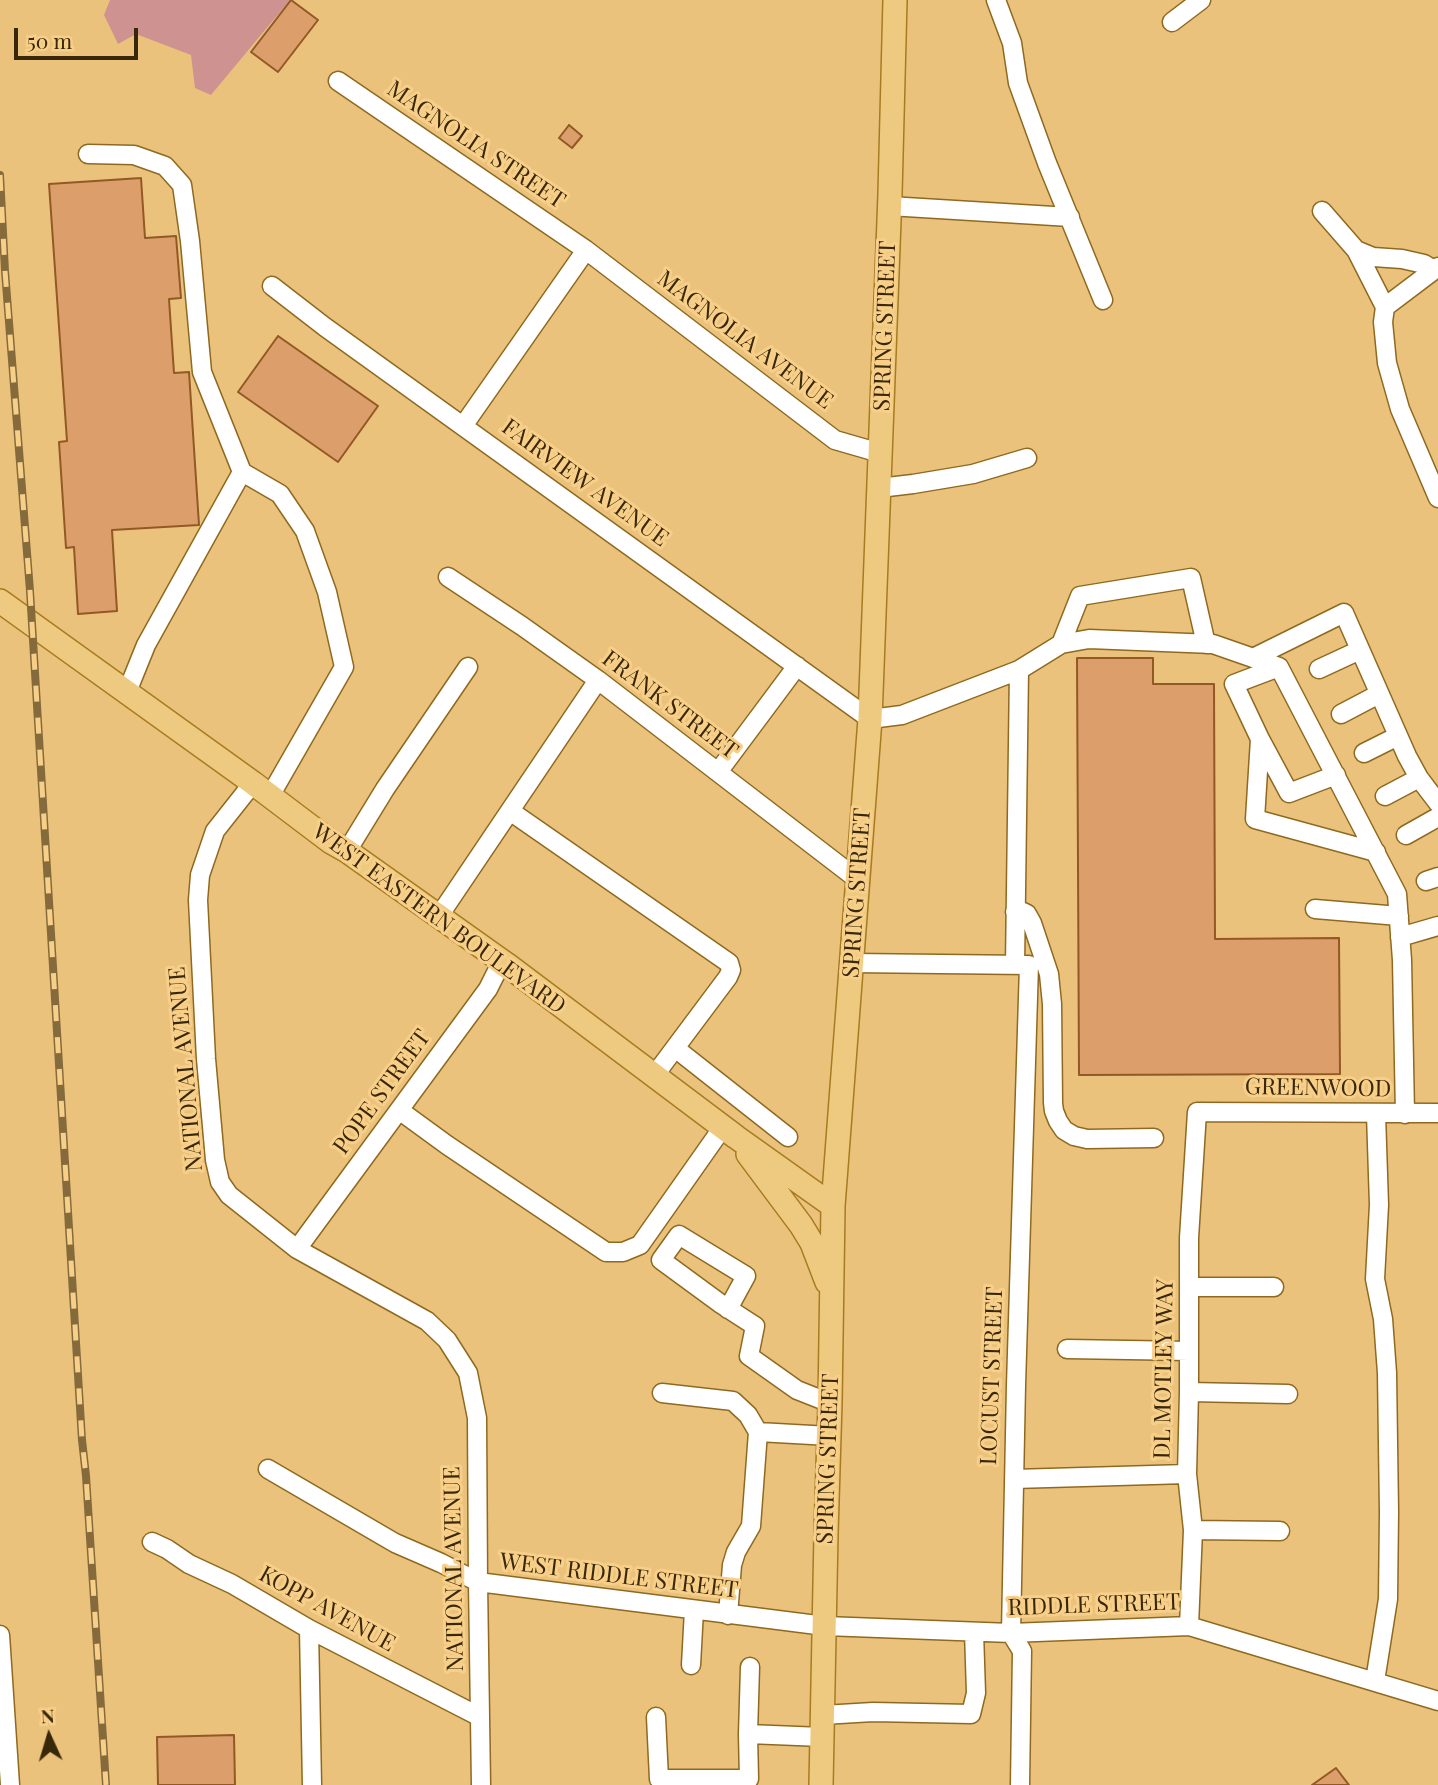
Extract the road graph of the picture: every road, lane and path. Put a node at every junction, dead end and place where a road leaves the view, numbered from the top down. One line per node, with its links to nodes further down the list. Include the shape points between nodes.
1 (895, 0): 7 (main road, SPRING STREET)
2 (996, 0): 9 (street, via 1012,43 1018,83)
3 (1201, 0): 4 (street)
4 (1172, 22)
5 (338, 81): 10 (street, MAGNOLIA STREET)
6 (88, 154): 19 (street, via 134,155 165,166 182,185 202,372)
7 (889, 206): 9 (street); 17 (main road, SPRING STREET)
8 (1322, 211): 11 (street)
9 (1070, 217): 14 (street)
10 (586, 250): 16 (street); 17 (street, MAGNOLIA AVENUE, via 835,440)
11 (1356, 250): 12 (street); 15 (street)
12 (1436, 268): 15 (street)
13 (272, 286): 16 (street, FAIRVIEW AVENUE)
14 (1103, 300)
15 (1385, 307): 21 (street, via 1386,353 1400,409)
16 (463, 426): 28 (street, FAIRVIEW AVENUE)
17 (880, 453): 20 (main road, SPRING STREET)
18 (1027, 458): 20 (street, via 973,474)
19 (242, 472): 34 (street, via 146,645); 44 (street, NATIONAL AVENUE, via 279,494 305,531 327,592 344,667)
20 (879, 488): 37 (main road, SPRING STREET)
21 (1438, 498)
22 (448, 578): 33 (street, FRANK STREET)
23 (0, 601): 34 (main road, WEST EASTERN BOULEVARD)
24 (1061, 644): 25 (street, via 1089,639); 25 (street, via 1080,596 1191,578); 32 (street)
25 (1206, 644): 27 (street)
26 (1360, 650): 27 (street, via 1344,613); 31 (street); 35 (street)
27 (1252, 657): 30 (street)
28 (797, 666): 37 (street, FAIRVIEW AVENUE); 41 (street)
29 (468, 667): 50 (street)
30 (1279, 667): 39 (street, via 1234,684); 42 (street)
31 (1319, 668)
32 (1019, 670): 37 (street, via 902,715); 54 (street, LOCUST STREET)
33 (598, 680): 41 (street, FRANK STREET); 47 (street)
34 (127, 692): 44 (main road, WEST EASTERN BOULEVARD)
35 (1379, 694): 36 (street); 38 (street)
36 (1341, 714)
37 (870, 719): 52 (main road, SPRING STREET)
38 (1398, 736): 40 (street); 43 (street)
39 (1260, 739): 42 (street, via 1289,793); 51 (street, via 1255,819)
40 (1364, 753)
41 (719, 772): 52 (street, FRANK STREET)
42 (1336, 775): 51 (street)
43 (1419, 778): 45 (street); 46 (street)
44 (262, 790): 50 (main road, WEST EASTERN BOULEVARD); 73 (street, NATIONAL AVENUE, via 215,831 200,875 205,1046 220,1182 229,1195)
45 (1385, 796)
46 (1438, 803)
47 (510, 811): 55 (street); 62 (street, via 729,963 728,977)
48 (1438, 817): 49 (street)
49 (1406, 835)
50 (347, 851): 55 (main road, WEST EASTERN BOULEVARD)
51 (1376, 852): 56 (street, via 1397,894)
52 (857, 879): 59 (main road, SPRING STREET)
53 (1315, 909): 56 (street)
54 (1015, 912): 61 (street, LOCUST STREET); 71 (street, via 1027,914 1032,923 1049,974 1053,1103 1058,1121 1073,1136 1087,1139)
55 (439, 916): 60 (main road, WEST EASTERN BOULEVARD)
56 (1399, 916): 58 (street)
57 (1438, 926): 58 (street)
58 (1400, 937): 68 (street)
59 (852, 962): 61 (street); 72 (main road, SPRING STREET)
60 (506, 964): 63 (main road, WEST EASTERN BOULEVARD); 64 (street, POPE STREET)
61 (1022, 965): 88 (street, LOCUST STREET)
62 (675, 1048): 63 (street); 70 (street)
63 (654, 1076): 69 (main road, WEST EASTERN BOULEVARD)
64 (399, 1110): 69 (street, via 606,1252 640,1245); 73 (street, POPE STREET)
65 (1198, 1112): 67 (street, GREENWOOD); 74 (street, DL MOTLEY WAY)
66 (1438, 1113): 68 (street, GREENWOOD)
67 (1376, 1114): 68 (street, GREENWOOD); 103 (street, via 1379,1205 1375,1279 1387,1373 1389,1512 1388,1599)
68 (1405, 1114)
69 (729, 1132): 72 (main road, WEST EASTERN BOULEVARD); 76 (main road, via 801,1225)
70 (788, 1137)
71 (1154, 1138)
72 (833, 1206): 76 (main road, SPRING STREET)
73 (297, 1250): 92 (street, NATIONAL AVENUE, via 427,1321 447,1340 468,1373 477,1418)
74 (1189, 1287): 75 (street); 79 (street, DL MOTLEY WAY)
75 (1274, 1287)
76 (831, 1291): 83 (main road, SPRING STREET)
77 (728, 1308): 77 (street, via 662,1260 679,1235 746,1276); 83 (street, via 755,1326 749,1356 797,1390)
78 (1067, 1349): 79 (street)
79 (1189, 1351): 80 (street, DL MOTLEY WAY)
80 (1189, 1392): 82 (street); 87 (street, DL MOTLEY WAY)
81 (662, 1393): 84 (street, via 733,1401)
82 (1287, 1394)
83 (831, 1403): 85 (main road, SPRING STREET)
84 (758, 1433): 85 (street); 94 (street, via 751,1526 732,1565)
85 (830, 1436): 95 (main road, SPRING STREET)
86 (268, 1469): 92 (street, WEST RIDDLE STREET, via 395,1543)
87 (1187, 1474): 88 (street); 89 (street, DL MOTLEY WAY)
88 (1014, 1479): 99 (street, LOCUST STREET)
89 (1193, 1530): 90 (street); 96 (street, DL MOTLEY WAY)
90 (1280, 1531)
91 (152, 1542): 97 (street, KOPP AVENUE)
92 (478, 1582): 93 (street, WEST RIDDLE STREET); 105 (street, NATIONAL AVENUE)
93 (694, 1610): 94 (street, WEST RIDDLE STREET); 101 (street)
94 (728, 1615): 95 (street, WEST RIDDLE STREET)
95 (825, 1626): 98 (street, RIDDLE STREET); 107 (main road, SPRING STREET)
96 (1189, 1626): 99 (street, RIDDLE STREET); 103 (street, RIDDLE STREET)
97 (309, 1629): 105 (street, KOPP AVENUE); 110 (street)
98 (974, 1632): 99 (street, RIDDLE STREET); 107 (street, via 976,1693 971,1714 873,1712)
99 (1011, 1633): 113 (street, LOCUST STREET, via 1022,1651)
100 (0, 1635): 109 (street)
101 (691, 1665)
102 (750, 1667): 108 (street)
103 (1375, 1681): 104 (street, RIDDLE STREET)
104 (1438, 1701)
105 (480, 1717): 111 (street, NATIONAL AVENUE)
106 (656, 1717): 108 (street, via 659,1779 749,1779)
107 (823, 1726): 108 (street); 112 (main road, SPRING STREET)
108 (748, 1734)
109 (10, 1785)
110 (312, 1785)
111 (481, 1785)
112 (821, 1785)
113 (1020, 1785)

